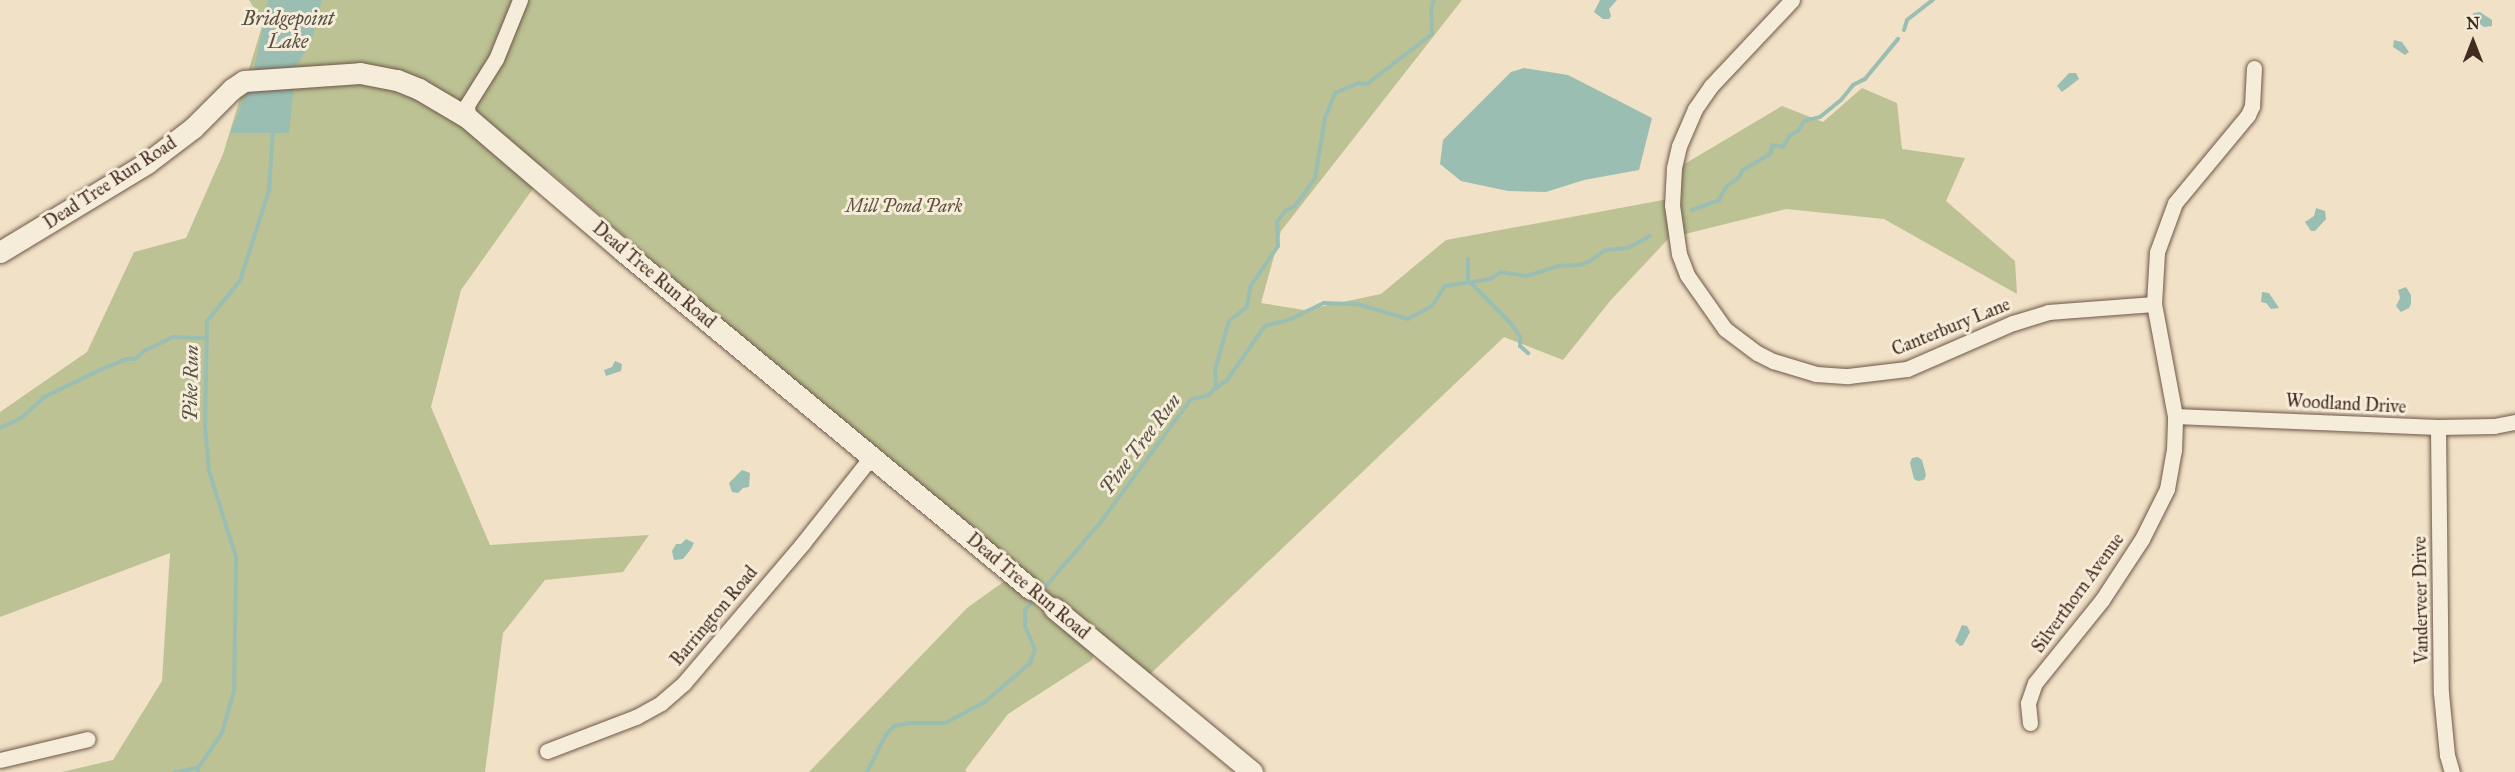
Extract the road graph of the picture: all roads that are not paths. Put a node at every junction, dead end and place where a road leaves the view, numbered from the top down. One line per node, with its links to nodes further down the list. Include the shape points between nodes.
1 (520, 0): 4 (street, via 496,59 467,105)
2 (1792, 0): 6 (street, Canterbury Lane, via 1695,109 1674,168 1672,205 1679,254 1687,274 1725,329 1773,361 1816,374 1848,376 1907,369 2048,312)
3 (2254, 68): 6 (street, Silverthorn Avenue, via 2248,115 2183,192 2164,226 2155,267)
4 (468, 118): 5 (street, Dead Tree Run Road, via 419,89 385,76 248,80 232,89 193,128 147,163); 10 (street, Dead Tree Run Road)
5 (0, 252)
6 (2154, 304): 7 (street, Silverthorn Avenue)
7 (2175, 416): 9 (street, Woodland Drive); 13 (street, Silverthorn Avenue, via 2167,489 2158,510 2102,600 2035,683 2028,703)
8 (2515, 422): 9 (street, Woodland Drive)
9 (2438, 427): 18 (street, Vanderveer Drive, via 2441,693)
10 (872, 456): 11 (street, Dead Tree Run Road); 15 (street, Barrington Road, via 684,683 661,703 636,717)
11 (1031, 589): 12 (street, Dead Tree Run Road)
12 (1054, 608): 17 (street, Dead Tree Run Road)
13 (2030, 723)
14 (88, 739): 16 (street)
15 (548, 751)
16 (0, 760)
17 (1252, 772)
18 (2452, 772)

